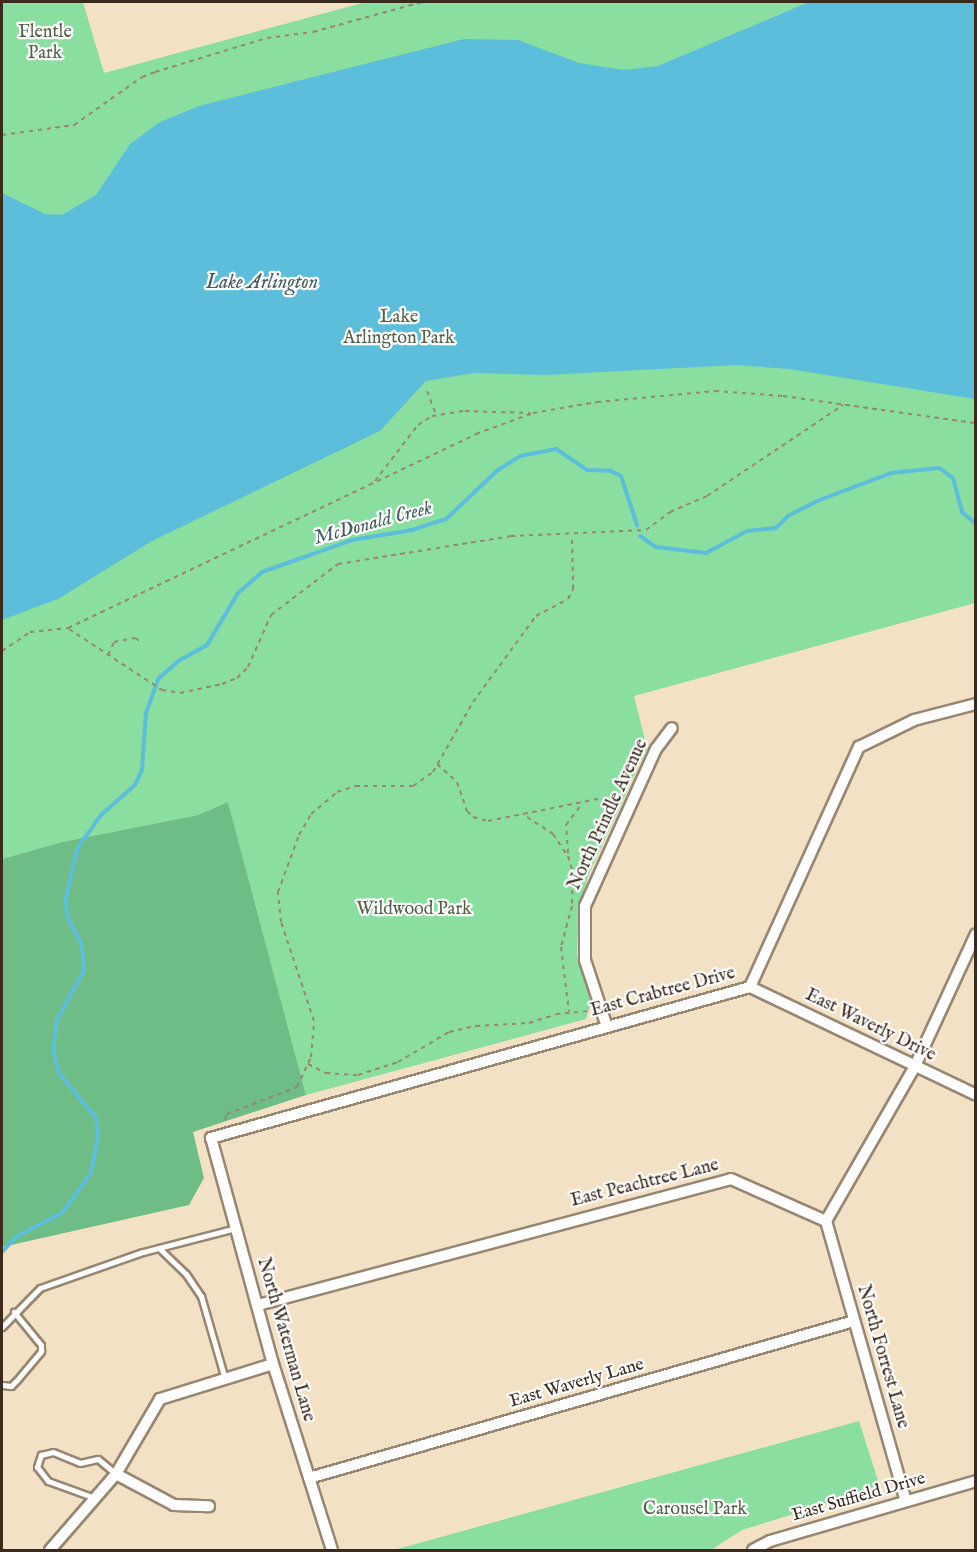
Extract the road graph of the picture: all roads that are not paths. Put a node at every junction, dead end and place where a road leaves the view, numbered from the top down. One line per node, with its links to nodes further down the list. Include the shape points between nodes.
1 (975, 704): 4 (street, East Crabtree Drive, via 914,720 860,747)
2 (672, 728): 5 (street, North Prindle Avenue, via 656,748 585,906 585,960)
3 (975, 934): 6 (street)
4 (750, 987): 5 (street, East Crabtree Drive); 6 (street, East Waverly Drive)
5 (606, 1024): 8 (street, East Crabtree Drive)
6 (915, 1066): 7 (street, East Waverly Drive); 9 (street)
7 (975, 1095)
8 (212, 1138): 10 (street, North Waterman Lane)
9 (826, 1221): 12 (street, East Peachtree Lane, via 731,1179); 14 (street, North Forrest Lane)
10 (236, 1228): 11 (lane); 12 (street, North Waterman Lane)
11 (159, 1248): 13 (lane, via 40,1288); 17 (lane, via 186,1274 201,1296)
12 (258, 1305): 16 (street, North Waterman Lane)
13 (14, 1312): 15 (lane); 18 (lane, via 41,1345 41,1351 11,1386)
14 (854, 1321): 20 (street, East Waverly Lane); 23 (street, North Forrest Lane)
15 (2, 1327)
16 (273, 1364): 17 (street); 20 (street, North Waterman Lane)
17 (225, 1379): 19 (street, via 160,1399)
18 (2, 1384)
19 (116, 1474): 22 (street); 22 (lane, via 98,1459 80,1463 53,1452 41,1455 37,1467 48,1481); 24 (street, via 174,1505)
20 (309, 1478): 26 (street, North Waterman Lane)
21 (975, 1481): 23 (street, East Suffield Drive)
22 (95, 1498): 25 (street)
23 (906, 1501): 27 (street, East Suffield Drive, via 770,1541)
24 (210, 1506)
25 (50, 1551)
26 (332, 1551)
27 (753, 1551)

